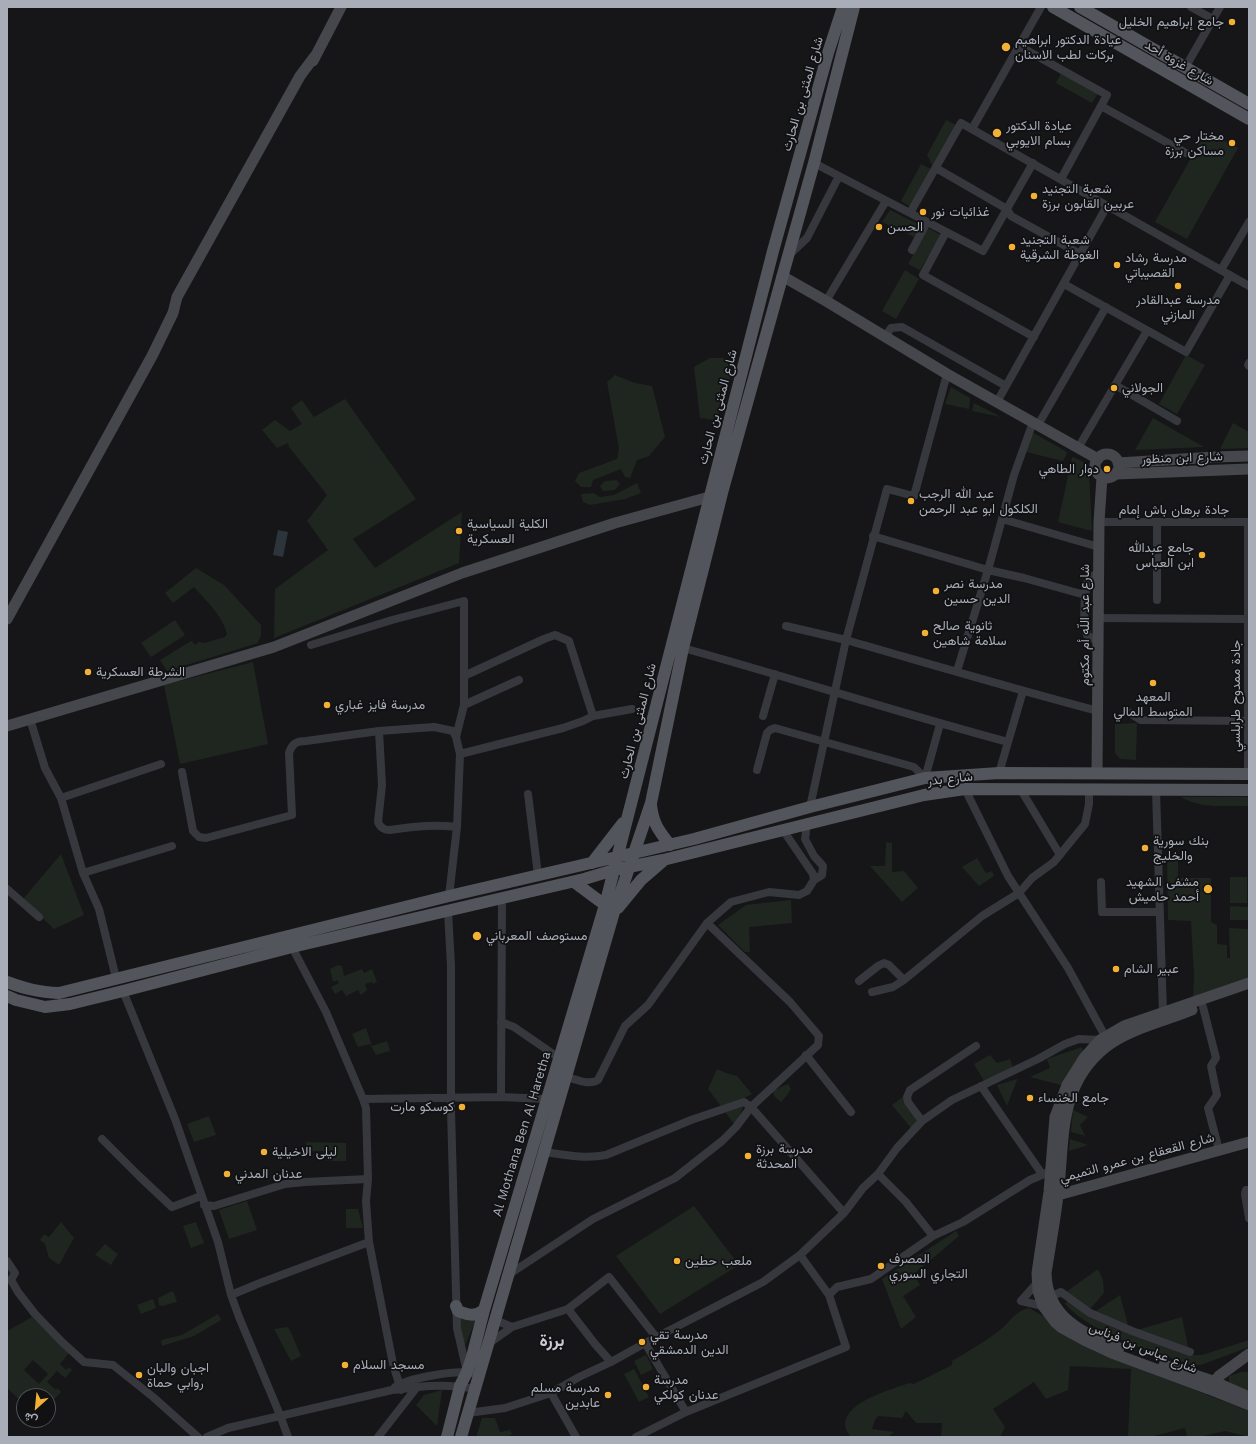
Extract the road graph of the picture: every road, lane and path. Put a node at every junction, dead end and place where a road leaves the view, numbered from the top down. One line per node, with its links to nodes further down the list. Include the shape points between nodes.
1 (341, 7): 67 (main road, via 177,297 173,313 148,363)
2 (843, 7): 55 (main road, شارع المثنى بن الحارث, via 773,251)
3 (854, 7): 17 (main road, شارع المثنى بن الحارث)
4 (1041, 7): 10 (street)
5 (1054, 7): 14 (main road, شارع غزوة أحد)
6 (1080, 7): 11 (main road, شارع غزوة أحد)
7 (1191, 7): 9 (street)
8 (1220, 7): 9 (street)
9 (1213, 19): 11 (street)
10 (1019, 46): 13 (street, via 1107,95); 15 (street)
11 (1185, 68): 12 (main road, شارع غزوة أحد)
12 (1249, 104)
13 (1101, 106): 16 (street); 21 (street)
14 (1249, 119)
15 (972, 129): 18 (street); 19 (street, via 961,122)
16 (1186, 153)
17 (814, 163): 20 (street); 31 (main road, شارع المثنى بن الحارث)
18 (1033, 163): 21 (street); 24 (street)
19 (936, 168): 24 (street); 25 (street)
20 (839, 176): 22 (street); 31 (street, via 807,238)
21 (1061, 179): 23 (street)
22 (886, 201): 25 (street); 37 (street)
23 (1108, 206): 30 (street); 32 (street)
24 (1007, 209): 28 (street, via 983,252); 30 (street, via 1012,216)
25 (910, 213): 26 (street)
26 (927, 222): 28 (street); 29 (street)
27 (1249, 222): 32 (street)
28 (946, 232): 41 (street, via 922,275)
29 (912, 250)
30 (1080, 254): 35 (street)
31 (788, 255): 34 (main road, شارع المثنى بن الحارث)
32 (1221, 270): 33 (street)
33 (1230, 275): 36 (street); 39 (street, via 1186,352)
34 (782, 276): 37 (main road); 73 (main road, شارع المثنى بن الحارث, via 722,493)
35 (1064, 284): 38 (street); 41 (street)
36 (1249, 286)
37 (826, 301): 40 (main road)
38 (1106, 307): 39 (street); 47 (street)
39 (1147, 331): 43 (street)
40 (885, 337): 42 (main road); 44 (street, via 891,328 902,327)
41 (1034, 337): 44 (street)
42 (947, 374): 45 (main road); 60 (street, via 914,496 887,489)
43 (1115, 385): 46 (street); 48 (street)
44 (1006, 386): 45 (street)
45 (997, 402): 47 (main road)
46 (1177, 421)
47 (1036, 424): 48 (main road); 56 (street, via 1014,475)
48 (1078, 448): 50 (main road)
49 (1249, 456): 51 (main road, شارع ابن منظور)
50 (1098, 459): 51 (main road, via 1104,455 1111,455); 54 (main road, via 1095,469)
51 (1118, 463): 53 (main road)
52 (1249, 469): 53 (main road, شارع ابن منظور)
53 (1116, 474): 54 (main road, via 1110,478)
54 (1102, 477): 57 (main road, شارع عبد اللّه أم مكتوم)
55 (709, 497): 86 (main road, via 615,523 462,573 274,647); 111 (main road, شارع المثنى بن الحارث)
56 (1002, 519): 61 (street); 62 (street)
57 (1100, 522): 58 (street, جادة برهان باش إمام); 61 (main road, شارع عبد اللّه أم مكتوم)
58 (1157, 522): 59 (street, جادة برهان باش إمام); 65 (street)
59 (1248, 522): 68 (street, جادة ممدوح طرابلسي)
60 (873, 536): 62 (street); 70 (street)
61 (1099, 547): 63 (main road, شارع عبد اللّه أم مكتوم)
62 (988, 570): 64 (street); 74 (street)
63 (1099, 572): 64 (street, via 1088,579); 66 (main road, شارع عبد اللّه أم مكتوم)
64 (1085, 595): 71 (street, via 1084,620 1087,635)
65 (1157, 600)
66 (1098, 618): 68 (street); 71 (main road, شارع عبد اللّه أم مكتوم)
67 (7, 619)
68 (1248, 619): 87 (street, جادة ممدوح طرابلسي)
69 (786, 626): 70 (street)
70 (846, 640): 74 (street); 79 (street)
71 (1098, 642): 82 (main road, شارع عبد اللّه أم مكتوم)
72 (311, 645): 76 (street, via 464,601)
73 (683, 648): 75 (street); 109 (main road, شارع المثنى بن الحارث)
74 (957, 671): 78 (street)
75 (776, 674): 79 (street); 85 (street)
76 (464, 676): 80 (street); 84 (street, via 554,636 569,641)
77 (519, 680): 80 (street)
78 (1023, 691): 82 (street); 92 (street)
79 (834, 692): 88 (street); 93 (street)
80 (464, 705): 91 (street)
81 (632, 709): 84 (street)
82 (1098, 711): 99 (main road, شارع عبد اللّه أم مكتوم)
83 (1128, 712): 87 (street, via 1141,720)
84 (593, 716): 94 (street, via 563,728)
85 (763, 716)
86 (30, 719): 89 (main road); 108 (street, via 45,768)
87 (1248, 721): 100 (street, جادة ممدوح طرابلسي)
88 (940, 724): 92 (street); 101 (street)
89 (7, 726)
90 (379, 731): 91 (street, via 434,727 453,731); 97 (street, via 299,741 294,744 289,753 292,815 206,838 199,837 193,831); 113 (street, via 382,785 379,825 389,830 426,825)
91 (456, 737): 94 (street)
92 (1008, 742): 98 (street)
93 (825, 743): 96 (street, via 775,728 767,733); 101 (street, via 914,767); 110 (street)
94 (460, 754): 113 (street)
95 (161, 764): 108 (street)
96 (757, 770)
97 (182, 772)
98 (1000, 773): 99 (main road, شارع بدر); 101 (main road, شارع بدر)
99 (1097, 773): 100 (main road, شارع بدر)
100 (1248, 774)
101 (925, 778): 110 (main road, شارع بدر)
102 (965, 789): 103 (main road, شارع بدر); 112 (main road, شارع بدر, via 924,796); 132 (street)
103 (1021, 790): 104 (main road, شارع بدر); 120 (street)
104 (1089, 790): 105 (main road, شارع بدر); 120 (street, via 1085,824)
105 (1156, 790): 106 (main road, شارع بدر); 137 (street)
106 (1249, 790)
107 (528, 794): 127 (street)
108 (61, 798): 126 (street)
109 (651, 803): 116 (main road, via 654,822); 119 (main road, شارع المثنى بن الحارث)
110 (810, 807): 115 (main road, شارع بدر)
111 (629, 816): 121 (main road, شارع المثنى بن الحارث); 123 (main road)
112 (807, 824): 114 (main road, شارع بدر); 128 (street, via 805,839 823,866 822,875)
113 (457, 827): 133 (street)
114 (783, 830): 118 (main road, شارع بدر); 128 (street, via 813,874)
115 (694, 839): 116 (main road, شارع بدر); 118 (main road)
116 (670, 845): 119 (main road, شارع بدر)
117 (172, 846): 126 (street)
118 (696, 851): 122 (main road, شارع بدر)
119 (635, 853): 121 (main road, شارع بدر); 124 (main road, شارع المثنى بن الحارث)
120 (1060, 855): 132 (street, via 1049,867 1032,878)
121 (617, 857): 123 (main road, شارع بدر); 125 (main road, شارع المثنى بن الحارث)
122 (663, 860): 124 (main road, شارع بدر); 135 (main road)
123 (592, 863): 127 (main road, شارع بدر)
124 (629, 867): 125 (main road, شارع بدر); 135 (main road, شارع المثنى بن الحارث)
125 (614, 870): 129 (main road, شارع بدر); 135 (main road, شارع المثنى بن الحارث)
126 (83, 873): 143 (street, via 99,908)
127 (538, 876): 133 (main road, شارع بدر)
128 (814, 880): 139 (street, via 807,891 799,895 769,892 731,902)
129 (574, 882): 134 (main road, شارع بدر); 135 (main road)
130 (1101, 882): 137 (street, via 1102,912)
131 (7, 889): 138 (street)
132 (1019, 893): 144 (street, via 982,916); 155 (street, via 1068,968)
133 (449, 896): 136 (main road); 141 (main road, شارع بدر)
134 (502, 898): 136 (main road, شارع بدر); 154 (street)
135 (610, 909): 158 (main road, Al Mothana Ben Al Haretha); 159 (main road)
136 (448, 911): 140 (main road, شارع بدر); 162 (street, via 451,966)
137 (1160, 912): 153 (street)
138 (39, 917)
139 (707, 923): 157 (street, via 790,1002 819,1036 818,1045); 159 (street, via 648,1005 624,1026 598,1080 588,1083)
140 (292, 947): 142 (main road, شارع بدر); 163 (street, via 326,1012)
141 (173, 964): 142 (main road); 143 (main road, شارع بدر)
142 (176, 976): 149 (main road, شارع بدر)
143 (116, 978): 146 (main road, شارع بدر, via 59,993 27,989)
144 (904, 980): 145 (street, via 884,963); 150 (street, via 893,987)
145 (860, 981)
146 (7, 982)
147 (1249, 983): 153 (main road, شارع القعقاع بن عمرو التميمي)
148 (1249, 990): 152 (main road, شارع القعقاع بن عمرو التميمي)
149 (123, 991): 151 (main road, شارع بدر, via 70,1004 45,1007); 177 (street, via 175,1119)
150 (872, 992)
151 (7, 996)
152 (1203, 1007): 170 (street, via 1216,1056 1211,1066 1218,1095 1208,1108); 176 (main road, شارع القعقاع بن عمرو التميمي, via 1118,1040 1100,1052 1085,1070 1071,1095 1066,1113)
153 (1163, 1013): 155 (main road, شارع القعقاع بن عمرو التميمي, via 1124,1026)
154 (502, 1022): 158 (street, via 514,1026); 161 (street)
155 (1102, 1038): 160 (street, via 1079,1039 1065,1044); 172 (main road, شارع القعقاع بن عمرو التميمي, via 1081,1062 1062,1095)
156 (976, 1046): 167 (street, via 910,1090 908,1102)
157 (806, 1055): 165 (street); 166 (street)
158 (559, 1058): 164 (main road, Al Mothana Ben Al Haretha)
159 (566, 1077): 171 (main road)
160 (981, 1086): 167 (street, via 952,1100); 172 (street)
161 (501, 1097): 162 (street); 164 (street)
162 (451, 1098): 163 (street); 190 (street)
163 (363, 1099): 174 (street, via 366,1108)
164 (547, 1099): 192 (main road, Al Mothana Ben Al Haretha)
165 (751, 1106): 171 (street, via 744,1102 594,1157); 179 (street); 185 (street, via 722,1141 675,1178 594,1219)
166 (851, 1112)
167 (922, 1121): 173 (street)
168 (102, 1139): 177 (street, via 172,1207)
169 (1249, 1142): 170 (main road, شارع القعقاع بن عمرو التميمي)
170 (1219, 1150): 176 (main road, شارع القعقاع بن عمرو التميمي)
171 (544, 1152): 185 (main road)
172 (1046, 1172): 176 (main road, شارع القعقاع بن عمرو التميمي); 181 (street, via 963,1222)
173 (878, 1174): 179 (street, via 863,1188); 181 (street, via 906,1202)
174 (368, 1179): 178 (street, via 286,1184 214,1206); 182 (street, via 366,1201)
175 (1249, 1190): 180 (street, via 1246,1190 1245,1194)
176 (1054, 1193): 186 (main road, شارع عباس بن فرناس, via 1037,1273)
177 (201, 1196): 178 (street)
178 (204, 1206): 187 (street, via 218,1242)
179 (844, 1213): 183 (street)
180 (1249, 1218)
181 (933, 1236): 188 (street, via 871,1279 837,1287)
182 (369, 1242): 187 (street); 204 (street, via 393,1364)
183 (800, 1255): 188 (street); 195 (street, via 763,1282)
184 (7, 1261): 213 (street, via 15,1273 11,1280 18,1292 62,1342 84,1362 113,1365)
185 (508, 1275): 193 (main road)
186 (1042, 1281): 189 (main road, شارع عباس بن فرناس); 189 (street, via 1021,1301)
187 (231, 1295): 212 (street)
188 (829, 1295): 211 (street, via 846,1347)
189 (1049, 1302): 198 (street, via 1061,1292 1090,1313 1132,1332); 202 (main road, شارع عباس بن فرناس, via 1066,1319 1090,1335)
190 (456, 1306): 192 (main road, via 458,1311 469,1316); 201 (street, via 457,1328)
191 (568, 1309): 194 (street); 195 (street, via 609,1277); 200 (street)
192 (484, 1310): 201 (main road, Al Mothana Ben Al Haretha)
193 (495, 1320): 194 (street); 197 (main road)
194 (512, 1327): 197 (street)
195 (656, 1337): 196 (street)
196 (645, 1343): 200 (street); 211 (street)
197 (488, 1344): 201 (main road)
198 (1190, 1352)
199 (1249, 1354): 202 (main road, via 1225,1370)
200 (611, 1362): 207 (street)
201 (473, 1374): 203 (main road); 204 (street, via 458,1372 408,1381); 206 (main road)
202 (1211, 1385): 208 (main road); 209 (main road)
203 (460, 1386): 205 (street); 206 (street); 217 (main road)
204 (400, 1387): 205 (street); 212 (street)
205 (417, 1387): 216 (street)
206 (475, 1389): 210 (main road)
207 (551, 1394): 210 (street, via 505,1408); 219 (street)
208 (1249, 1397)
209 (1249, 1405)
210 (468, 1412): 218 (main road)
211 (686, 1412): 220 (street)
212 (280, 1415): 214 (street, via 228,1428); 215 (street)
213 (198, 1437)
214 (207, 1437)
215 (288, 1437)
216 (378, 1437)
217 (448, 1437)
218 (461, 1437)
219 (576, 1437)
220 (636, 1437)

